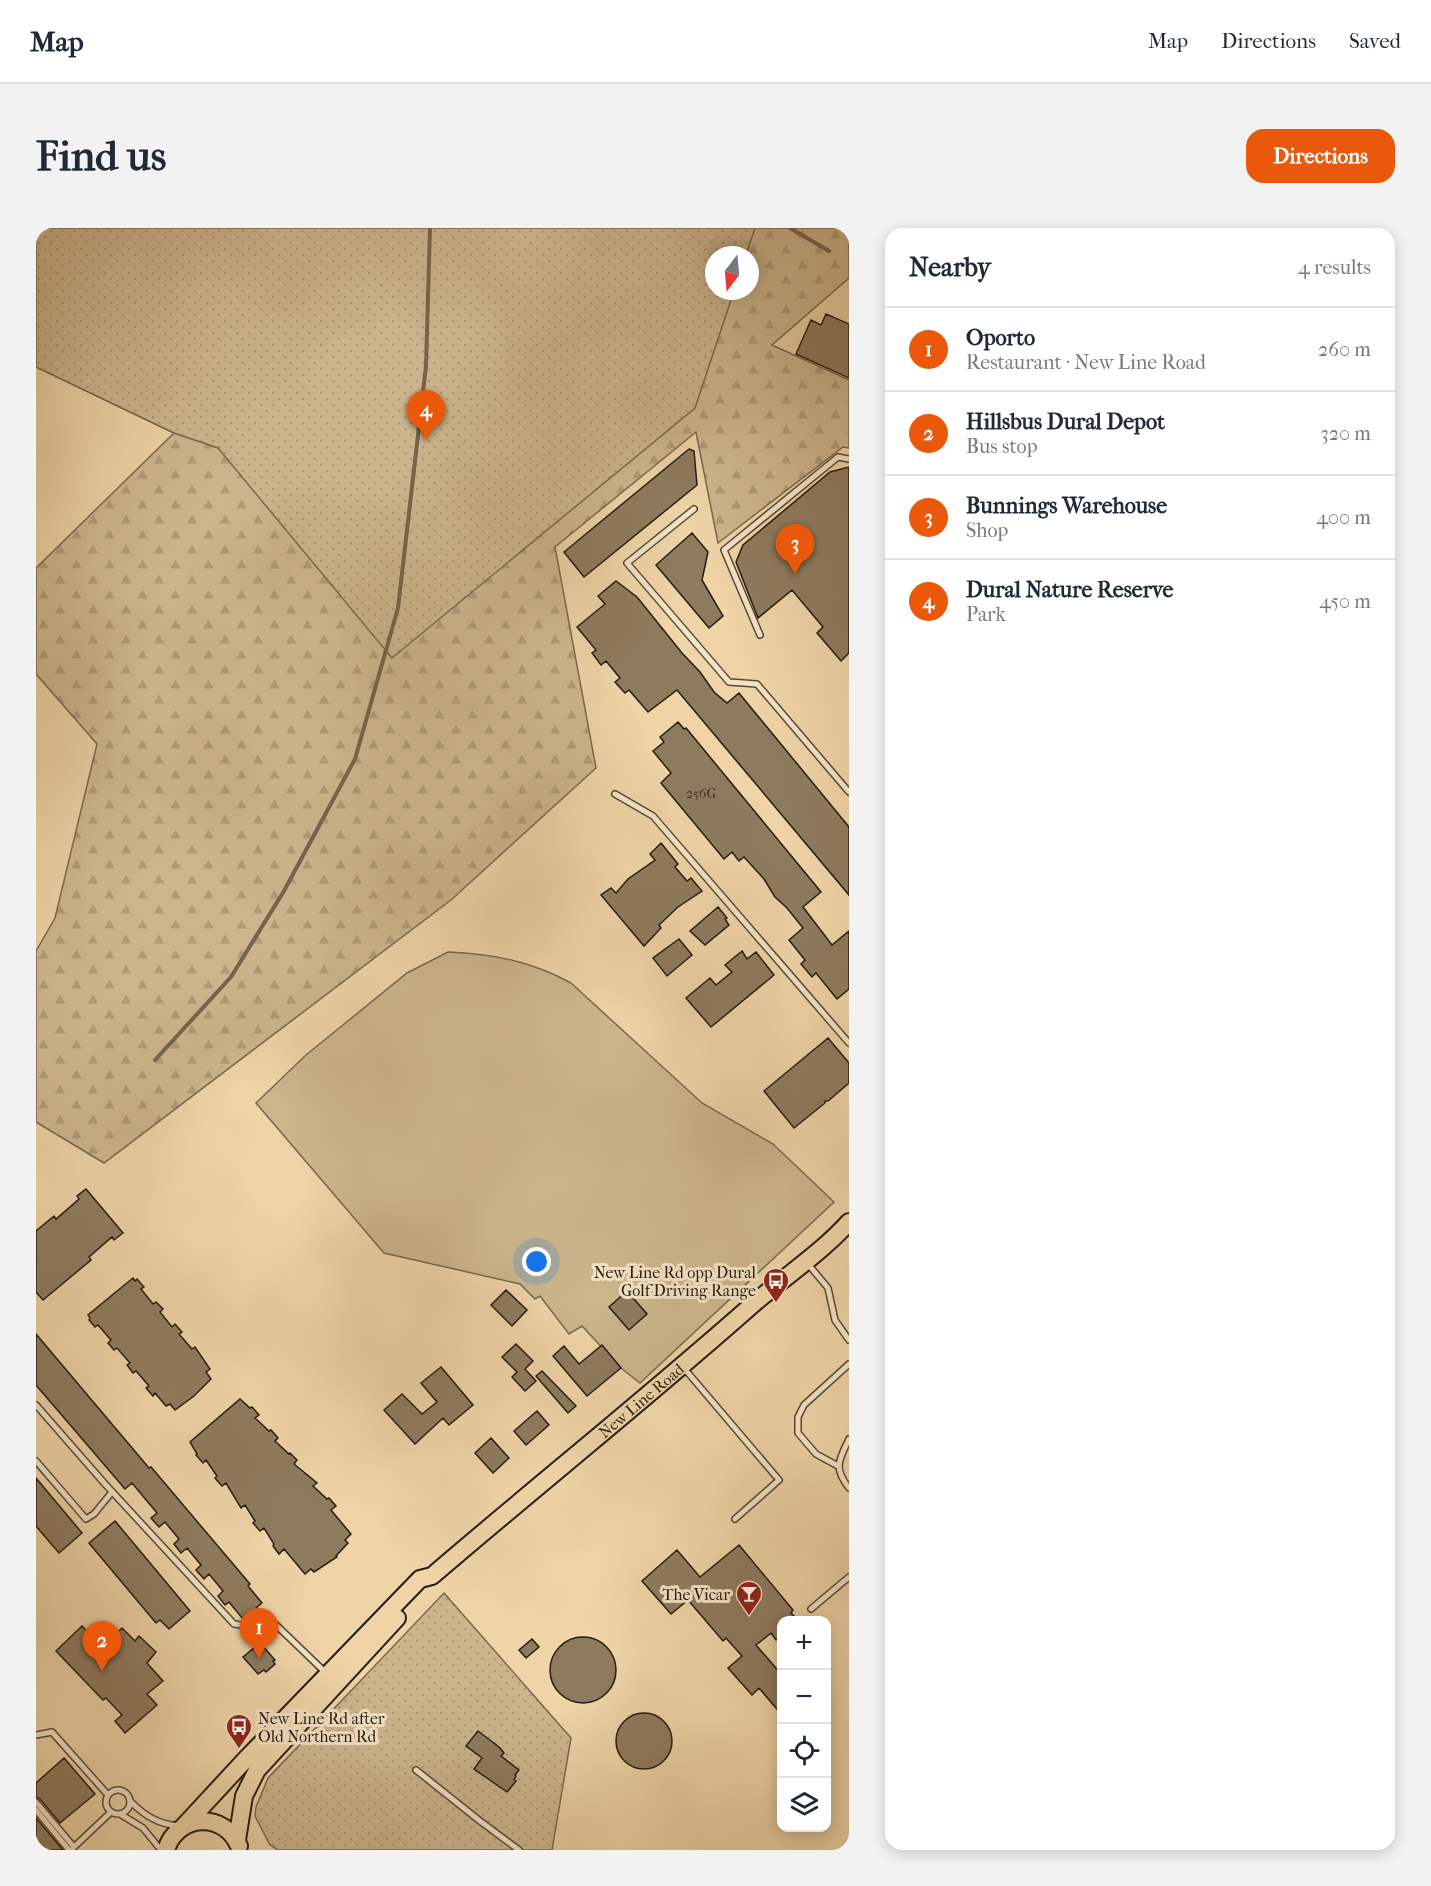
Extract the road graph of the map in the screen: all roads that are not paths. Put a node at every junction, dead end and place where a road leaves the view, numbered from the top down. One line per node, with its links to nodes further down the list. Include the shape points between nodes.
1 (849, 459): 3 (lane, via 838,457 724,550)
2 (694, 509): 4 (lane, via 627,562 729,682 757,684)
3 (760, 635)
4 (849, 792)
5 (615, 794): 6 (lane, via 653,816)
6 (849, 1043)
7 (849, 1222): 8 (main road, New Line Road)
8 (806, 1263): 9 (lane, via 828,1288 835,1320); 11 (main road, New Line Road)
9 (849, 1340)
10 (849, 1364): 15 (lane, via 804,1405 798,1417 798,1433 816,1454)
11 (682, 1366): 18 (lane, via 779,1480); 19 (main road, New Line Road)
12 (36, 1405): 17 (lane)
13 (849, 1439): 15 (lane)
14 (36, 1461): 17 (lane, via 86,1519)
15 (838, 1466): 16 (lane, via 840,1477)
16 (849, 1488)
17 (112, 1492): 22 (lane, via 234,1624 274,1623)
18 (735, 1519)
19 (432, 1576): 22 (main road, New Line Road, via 420,1579); 32 (main road, New Line Road, via 428,1586 257,1770 244,1796)
20 (849, 1577): 21 (lane)
21 (811, 1609)
22 (327, 1674): 31 (main road, New Line Road)
23 (36, 1735): 25 (lane, via 52,1732)
24 (416, 1770): 36 (lane)
25 (108, 1795): 27 (lane, via 122,1790); 29 (lane, via 106,1802)
26 (36, 1802): 33 (lane)
27 (131, 1802): 30 (lane, via 129,1809); 31 (lane, via 162,1824)
28 (36, 1810): 33 (lane)
29 (111, 1812): 30 (lane); 33 (lane)
30 (119, 1814): 34 (lane, via 144,1828)
31 (183, 1827): 32 (main road, via 210,1822 222,1827); 35 (main road, New Line Road, via 172,1836)
32 (240, 1846)
33 (72, 1849)
34 (161, 1850)
35 (166, 1850)
36 (519, 1850)

